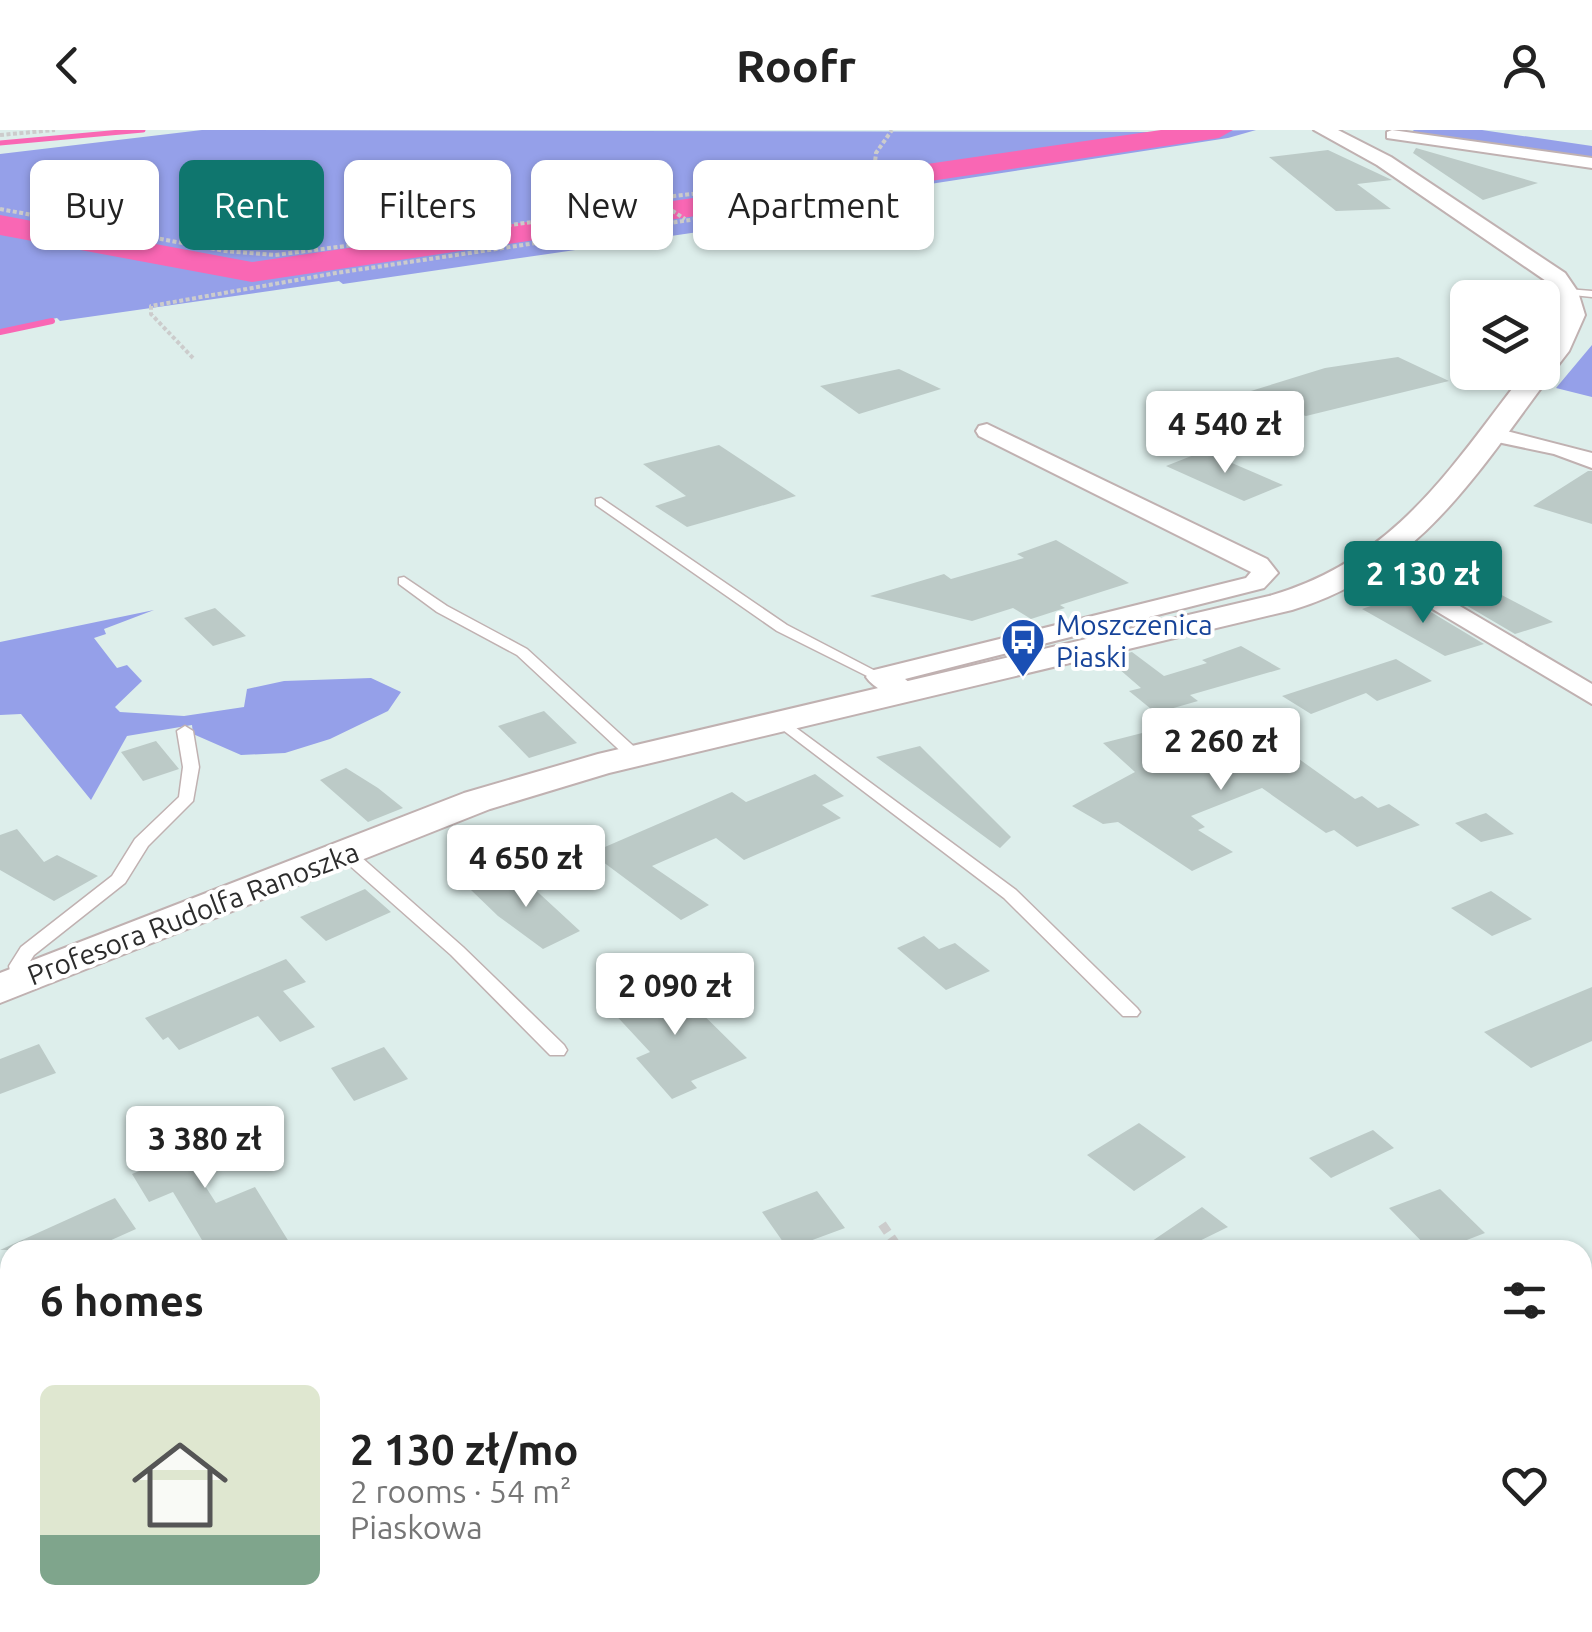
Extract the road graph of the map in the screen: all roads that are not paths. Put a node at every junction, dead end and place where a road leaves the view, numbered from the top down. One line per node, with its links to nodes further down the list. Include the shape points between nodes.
1 (1324, 130): 3 (street)
2 (1395, 132): 3 (street); 4 (street)
3 (1360, 147): 5 (street, via 1537,263)
4 (1592, 163)
5 (1567, 292): 6 (lane); 7 (street, Profesora Rudolfa Ranoszka, via 1574,319)
6 (1592, 294)
7 (1560, 346)
8 (1525, 390): 10 (street, Profesora Rudolfa Ranoszka)
9 (987, 431): 15 (street, Profesora Rudolfa Ranoszka, via 1258,564 1264,576)
10 (1491, 434): 11 (street); 13 (street, Profesora Rudolfa Ranoszka, via 1410,532)
11 (1592, 461)
12 (601, 502): 15 (lane, via 782,628)
13 (1373, 563): 15 (street, Profesora Rudolfa Ranoszka, via 1282,602); 16 (street)
14 (404, 581): 19 (lane, via 522,652)
15 (893, 684): 17 (street, Profesora Rudolfa Ranoszka)
16 (1592, 696)
17 (780, 720): 19 (street, Profesora Rudolfa Ranoszka); 22 (lane, via 1010,894)
18 (185, 731): 21 (lane, via 187,798 141,844 119,879 28,951)
19 (635, 756): 20 (street, Profesora Rudolfa Ranoszka, via 477,801)
20 (346, 853): 21 (street, Profesora Rudolfa Ranoszka); 23 (lane)
21 (10, 985)
22 (1130, 1012)
23 (557, 1050)

